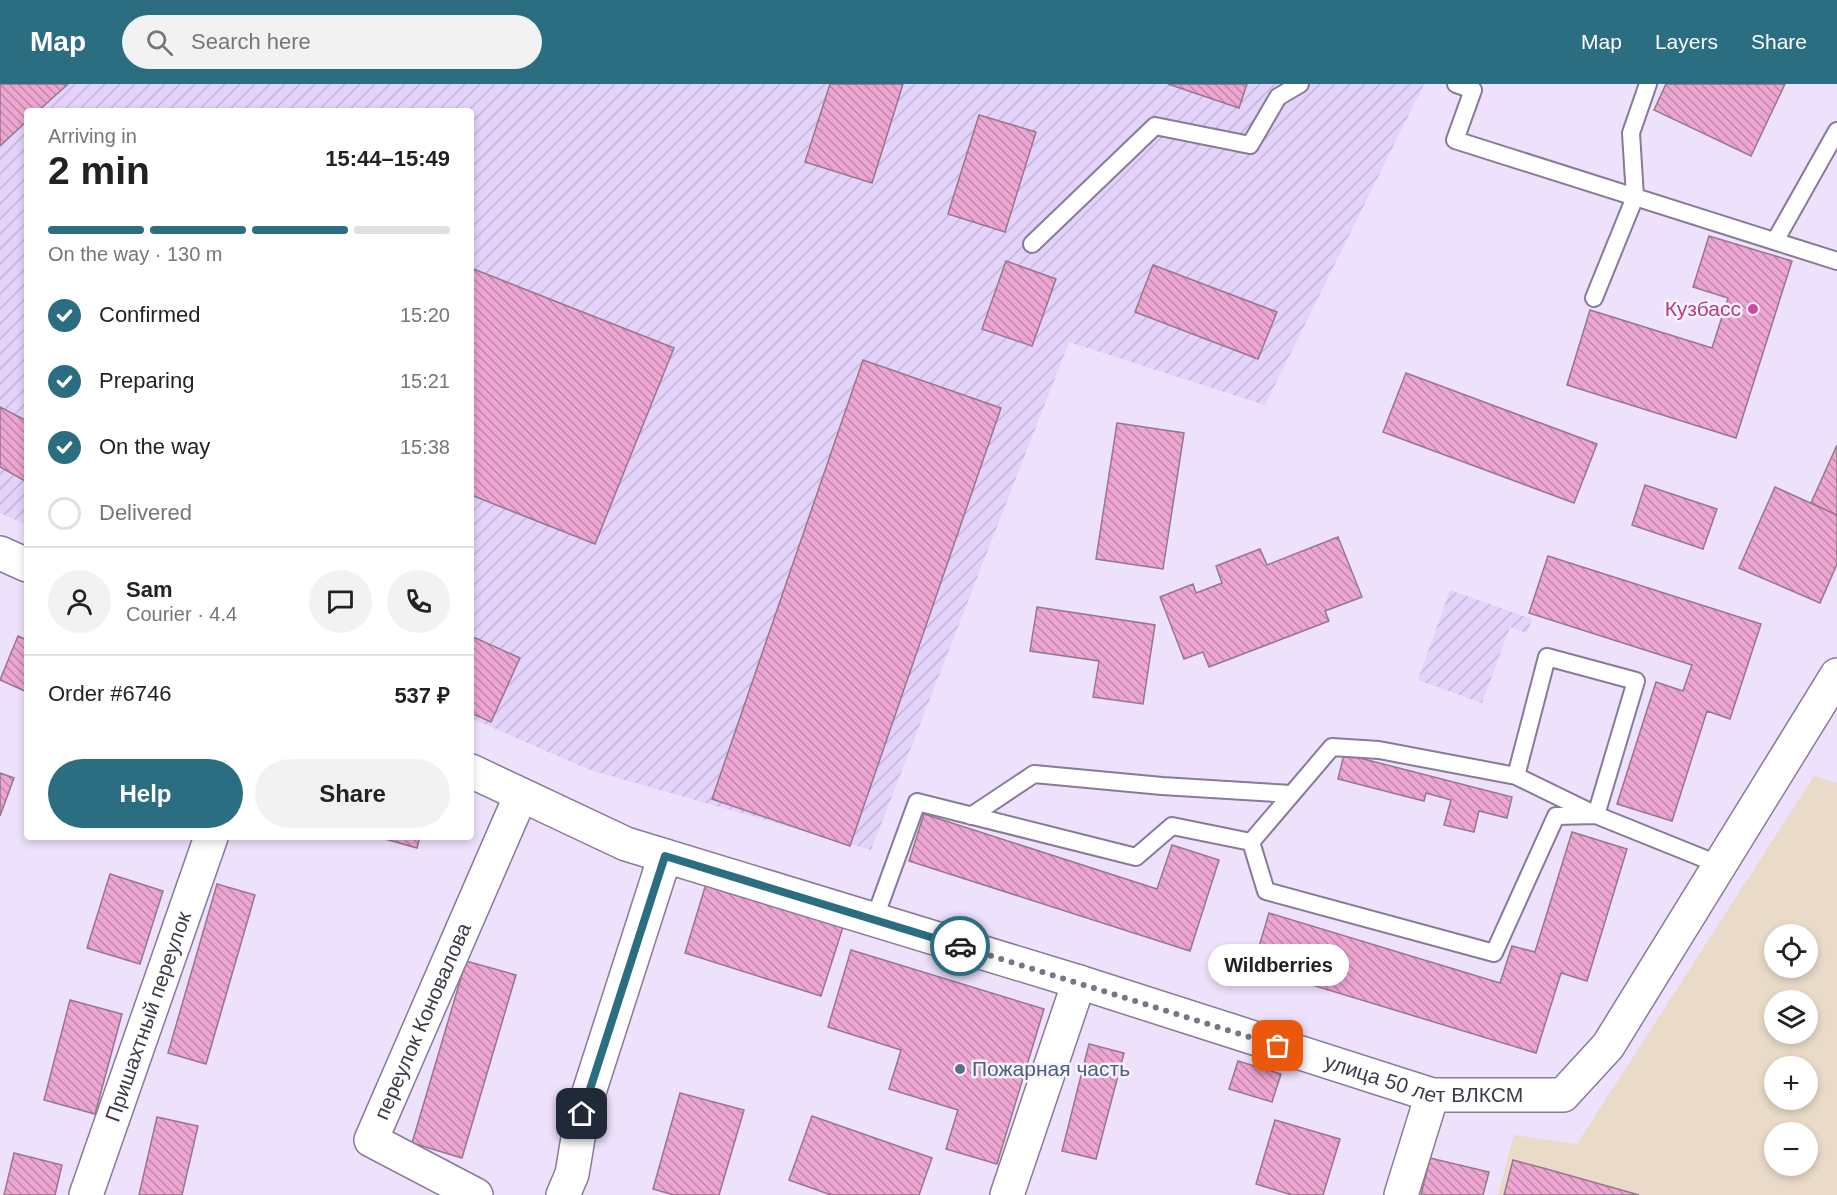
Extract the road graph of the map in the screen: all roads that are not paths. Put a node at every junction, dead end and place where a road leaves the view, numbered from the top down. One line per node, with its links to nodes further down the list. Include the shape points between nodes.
1 (1300, 84): 7 (lane, via 1278,97 1250,145 1155,126)
2 (1456, 84): 5 (lane, via 1473,90 1455,140)
3 (1648, 84): 5 (lane, via 1630,133)
4 (1837, 131): 6 (lane)
5 (1635, 197): 6 (lane); 9 (lane)
6 (1775, 241): 8 (lane)
7 (1032, 244)
8 (1837, 261)
9 (1594, 298)
10 (0, 553): 11 (street)
11 (24, 564)
12 (1837, 675): 22 (street, улица 50 лет ВЛКСМ)
13 (474, 772): 16 (street, улица 50 лет ВЛКСМ)
14 (1516, 776): 15 (lane, via 1379,750 1332,747); 17 (lane); 17 (lane, via 1547,657 1636,681)
15 (1292, 794): 18 (lane, via 1034,774); 20 (lane)
16 (521, 795): 21 (street, улица 50 лет ВЛКСМ, via 626,844); 27 (street, переулок Коновалова, via 371,1140)
17 (1596, 815): 20 (lane, via 1556,816 1494,953 1266,891); 22 (lane)
18 (971, 816): 20 (lane, via 1136,857 1173,826); 23 (lane, via 917,802)
19 (210, 840): 26 (street, Пришахтный переулок)
20 (1251, 842)
21 (665, 856): 23 (street, улица 50 лет ВЛКСМ); 28 (street, via 582,1114 572,1174)
22 (1720, 864): 25 (street, улица 50 лет ВЛКСМ, via 1608,1046 1563,1095)
23 (874, 920): 24 (street, улица 50 лет ВЛКСМ)
24 (1079, 982): 25 (street, улица 50 лет ВЛКСМ); 29 (street)
25 (1432, 1095): 30 (street)
26 (86, 1195)
27 (476, 1195)
28 (563, 1195)
29 (1007, 1195)
30 (1401, 1195)

